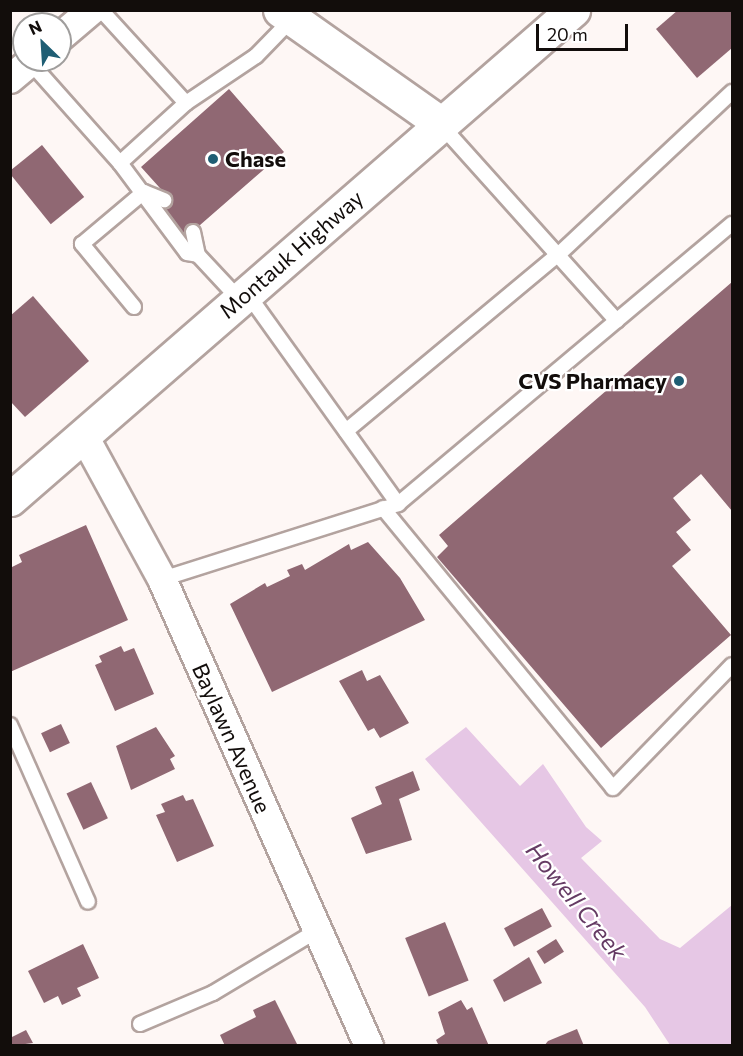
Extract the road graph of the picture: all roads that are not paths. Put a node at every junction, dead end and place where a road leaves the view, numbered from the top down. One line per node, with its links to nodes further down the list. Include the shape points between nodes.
1 (92, 10): 5 (street)
2 (101, 10): 8 (lane)
3 (573, 10): 9 (main road, Montauk Highway)
4 (286, 15): 8 (lane, via 256,56); 9 (main road)
5 (72, 27)
6 (30, 72): 10 (lane)
7 (732, 92): 15 (lane)
8 (186, 103): 10 (lane)
9 (440, 123): 15 (lane); 17 (main road, Montauk Highway)
10 (120, 163): 11 (lane)
11 (144, 192): 12 (lane); 16 (lane, via 153,215 187,253); 18 (lane, via 82,244)
12 (164, 200)
13 (732, 224): 19 (lane)
14 (193, 232): 16 (lane)
15 (560, 253): 19 (lane); 20 (lane)
16 (198, 255): 17 (lane)
17 (243, 296): 20 (lane); 21 (main road, Montauk Highway)
18 (134, 307)
19 (617, 321): 23 (lane)
20 (346, 431): 23 (lane)
21 (84, 436): 22 (main road, Montauk Highway); 25 (street, Baylawn Avenue)
22 (10, 499)
23 (398, 504): 24 (lane)
24 (383, 508): 25 (lane); 26 (lane, via 613,788)
25 (162, 579): 29 (street, Baylawn Avenue)
26 (732, 664)
27 (10, 725): 28 (lane)
28 (88, 902)
29 (318, 930): 30 (lane, via 213,993); 31 (street, Baylawn Avenue)
30 (140, 1024)
31 (369, 1046)

